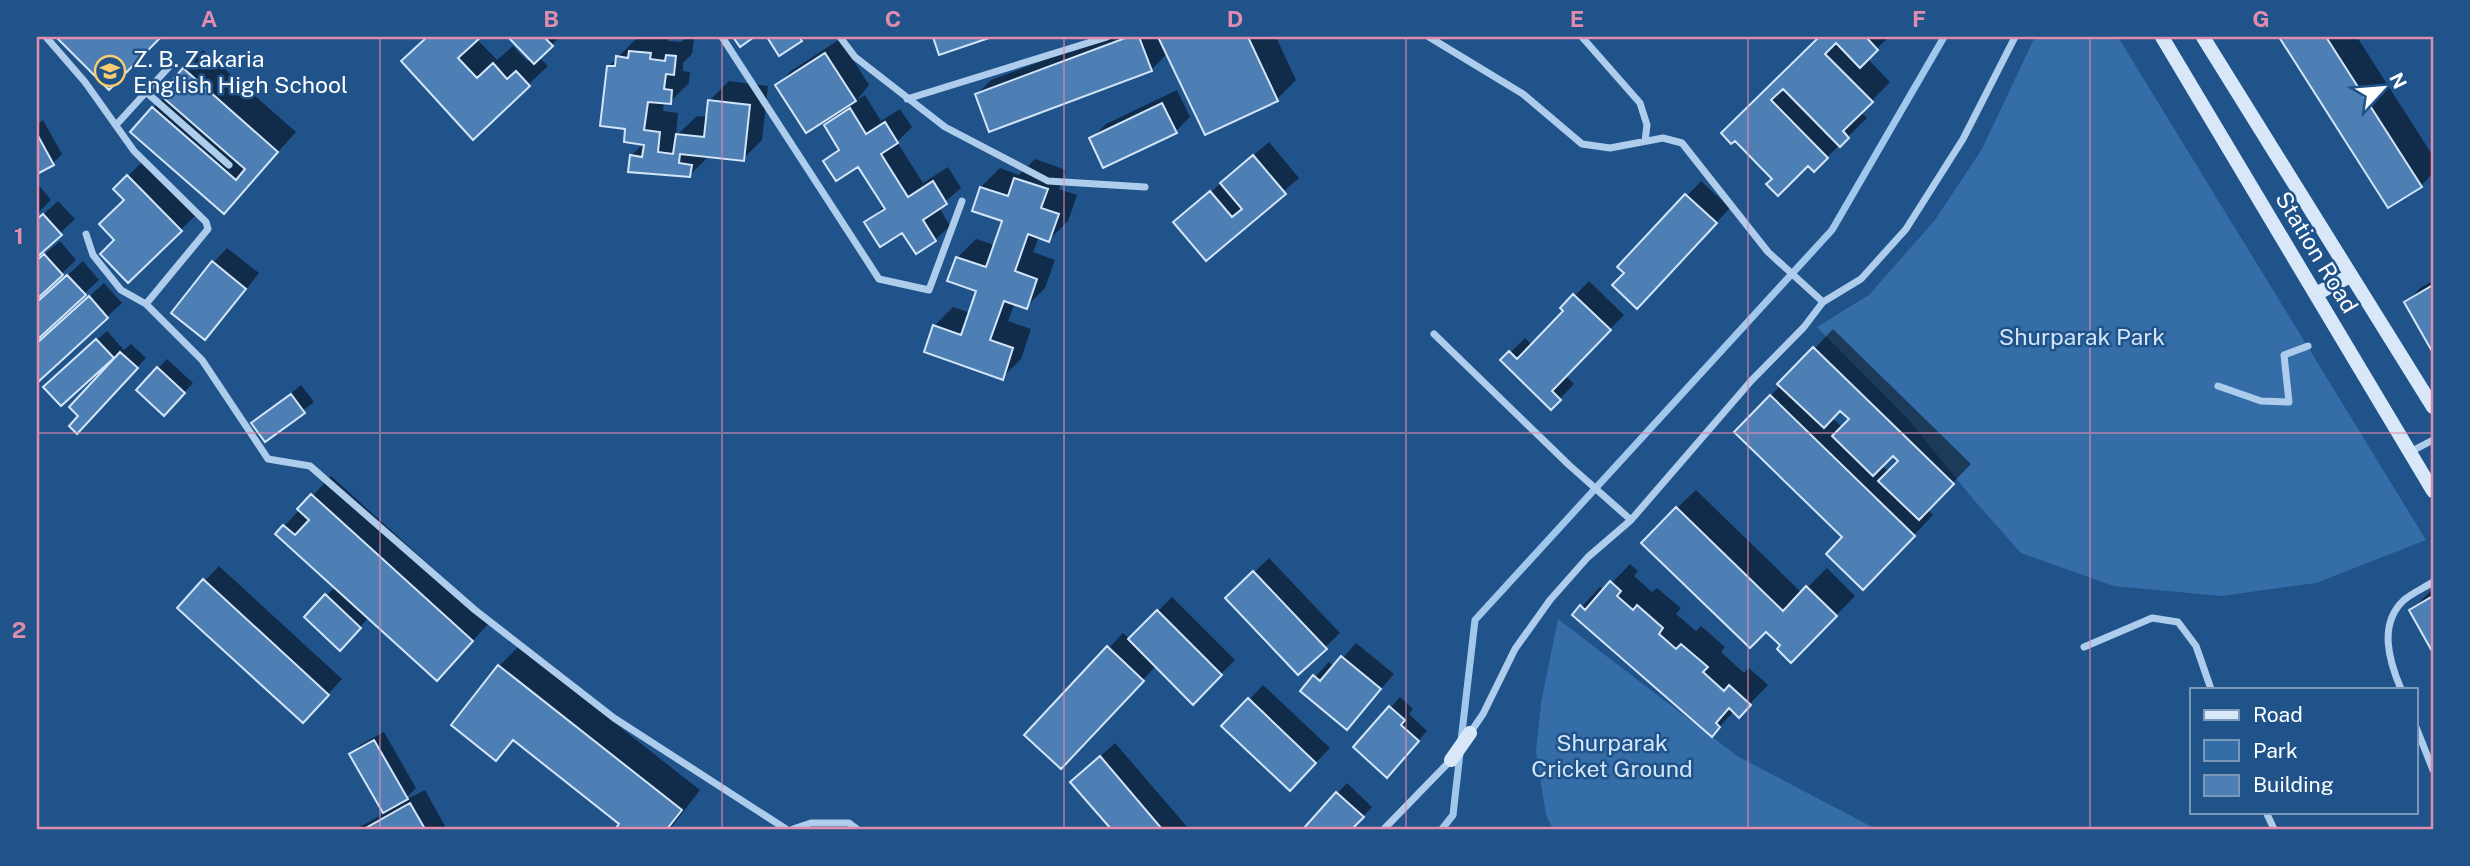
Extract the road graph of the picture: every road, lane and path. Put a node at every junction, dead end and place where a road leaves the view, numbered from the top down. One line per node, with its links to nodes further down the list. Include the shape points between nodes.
1 (46, 37): 13 (street)
2 (722, 37): 17 (street, via 879,279 929,290)
3 (840, 37): 12 (street, via 855,57)
4 (1107, 37): 12 (street)
5 (1429, 37): 14 (street, via 1523,94 1583,144 1610,148)
6 (1582, 37): 14 (street, via 1640,103 1647,125)
7 (2015, 37): 21 (street, via 1964,139 1906,229 1861,279)
8 (2203, 37): 19 (main road, Station Road)
9 (2166, 38): 20 (main road, Station Road)
10 (167, 68): 11 (street)
11 (146, 92): 13 (street); 15 (street)
12 (907, 99): 16 (street, via 945,127 1048,181)
13 (117, 124): 22 (street, via 134,151 208,229)
14 (1645, 141): 21 (street, via 1663,138 1682,143 1768,252)
15 (229, 165)
16 (1145, 187)
17 (962, 201)
18 (86, 233): 22 (street, via 93,255 121,290)
19 (2350, 276): 20 (main road); 26 (main road, Station Road)
20 (2316, 294): 28 (main road, Station Road)
21 (1823, 302): 30 (street)
22 (146, 304): 39 (street, via 202,360 268,459 310,466 475,610 614,718)
23 (1434, 334): 30 (street)
24 (2308, 346): 25 (street, via 2284,355 2289,402 2261,401)
25 (2218, 386)
26 (2433, 407)
27 (2433, 440): 28 (street)
28 (2410, 452): 29 (main road, Station Road)
29 (2433, 491)
30 (1631, 520): 36 (street, via 1588,557 1550,600 1515,649)
31 (2433, 582): 34 (street, via 2404,600 2393,617 2387,639 2390,664)
32 (2084, 648): 33 (street, via 2152,618 2178,622 2196,646)
33 (2211, 688)
34 (2401, 688)
35 (2418, 732): 38 (street)
36 (1470, 733): 37 (main road)
37 (1451, 760): 42 (street)
38 (2433, 770)
39 (786, 829)
40 (793, 829): 41 (street, via 811,823 849,823)
41 (856, 829)
42 (1384, 829)

